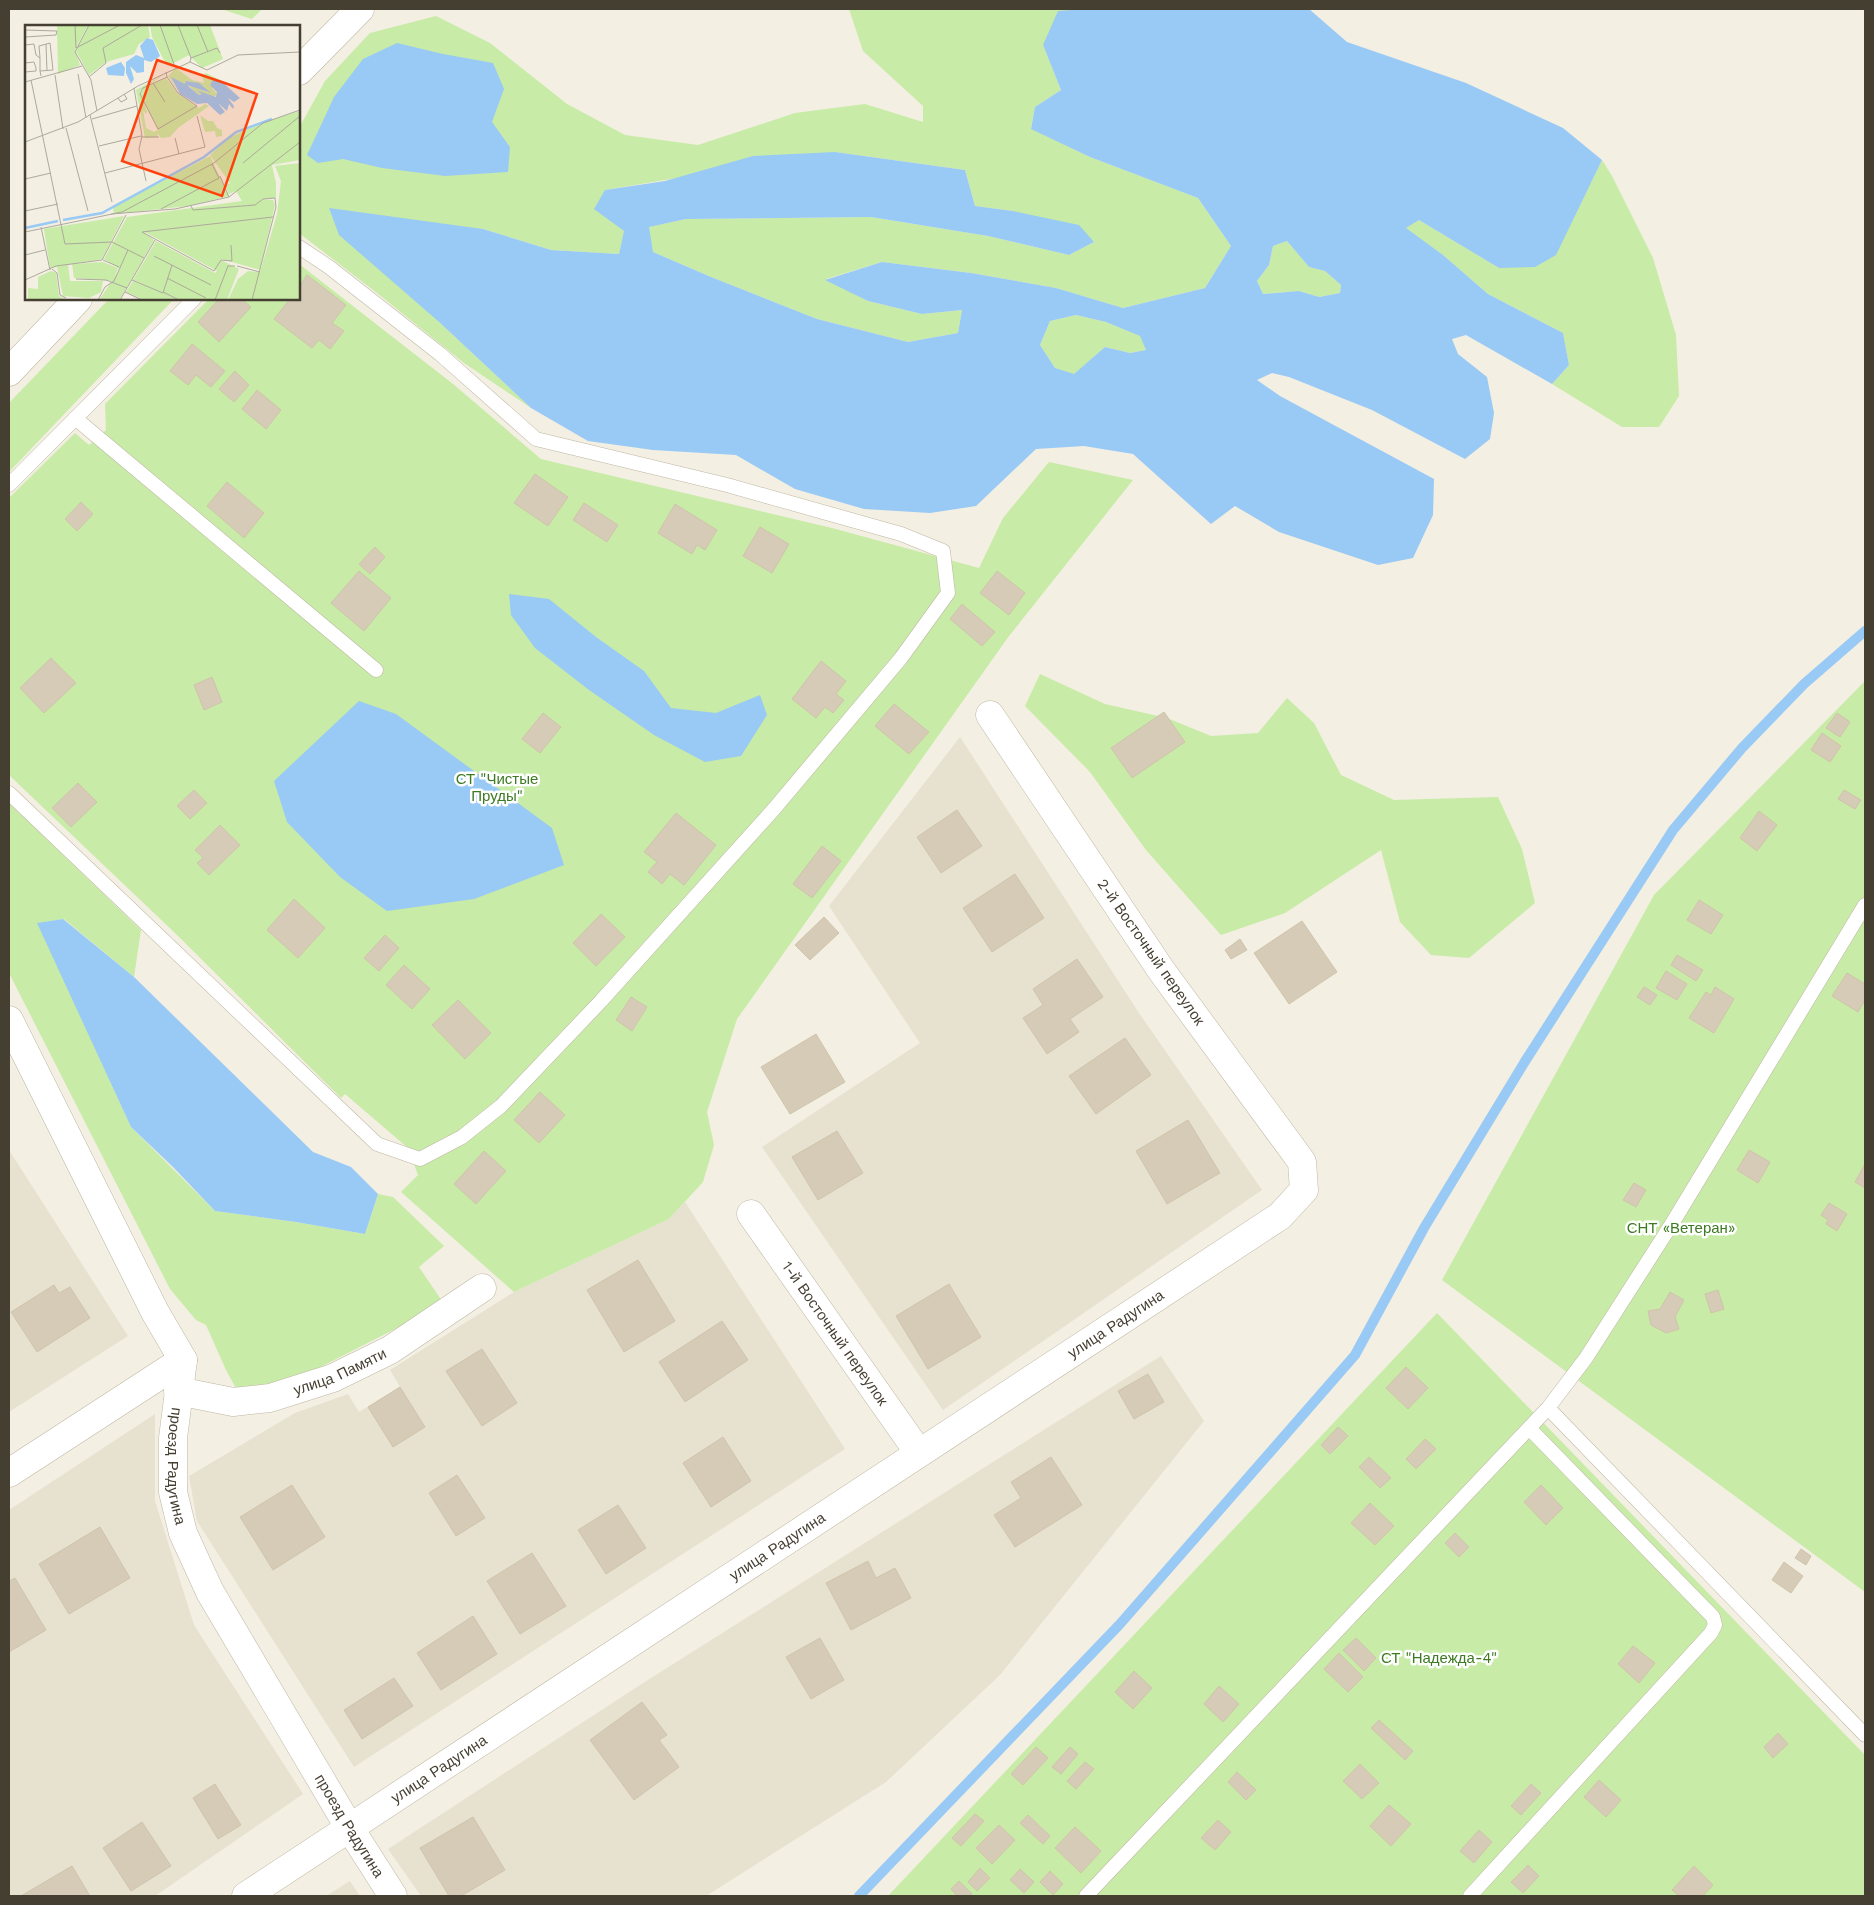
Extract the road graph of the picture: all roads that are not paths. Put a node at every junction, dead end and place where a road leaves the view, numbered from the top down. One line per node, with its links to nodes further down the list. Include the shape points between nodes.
1 (353, 11): 2 (street)
2 (300, 70)
3 (300, 248): 11 (lane, via 440,354 536,439 727,486 901,534 943,551 948,593 901,658 774,809 601,1001 501,1106 462,1137 420,1159 377,1144)
4 (77, 300): 6 (street)
5 (193, 300): 7 (lane)
6 (9, 372)
7 (75, 418): 8 (lane); 9 (lane)
8 (9, 485)
9 (376, 670)
10 (990, 715): 14 (street, 2-й Восточный переулок, via 1161,970 1302,1162)
11 (9, 793)
12 (1865, 905): 19 (lane, via 1674,1222 1586,1358)
13 (9, 1020): 17 (street, via 155,1312)
14 (1304, 1190): 21 (street, улица Радугина, via 1280,1216)
15 (750, 1214): 21 (street, 1-й Восточный переулок)
16 (482, 1288): 18 (street, улица Памяти, via 390,1350 333,1378 270,1398 233,1402)
17 (183, 1360): 18 (street, проезд Радугина); 22 (street)
18 (178, 1391): 24 (street, проезд Радугина, via 173,1438 173,1492 182,1533 210,1592)
19 (1548, 1408): 20 (lane); 23 (lane)
20 (1529, 1428): 27 (lane); 28 (lane, via 1713,1617 1715,1626)
21 (919, 1453): 24 (street, улица Радугина)
22 (9, 1473)
23 (1865, 1735)
24 (350, 1827): 25 (street, улица Радугина); 26 (street, проезд Радугина)
25 (246, 1896)
26 (392, 1896)
27 (1086, 1896)
28 (1470, 1896)

